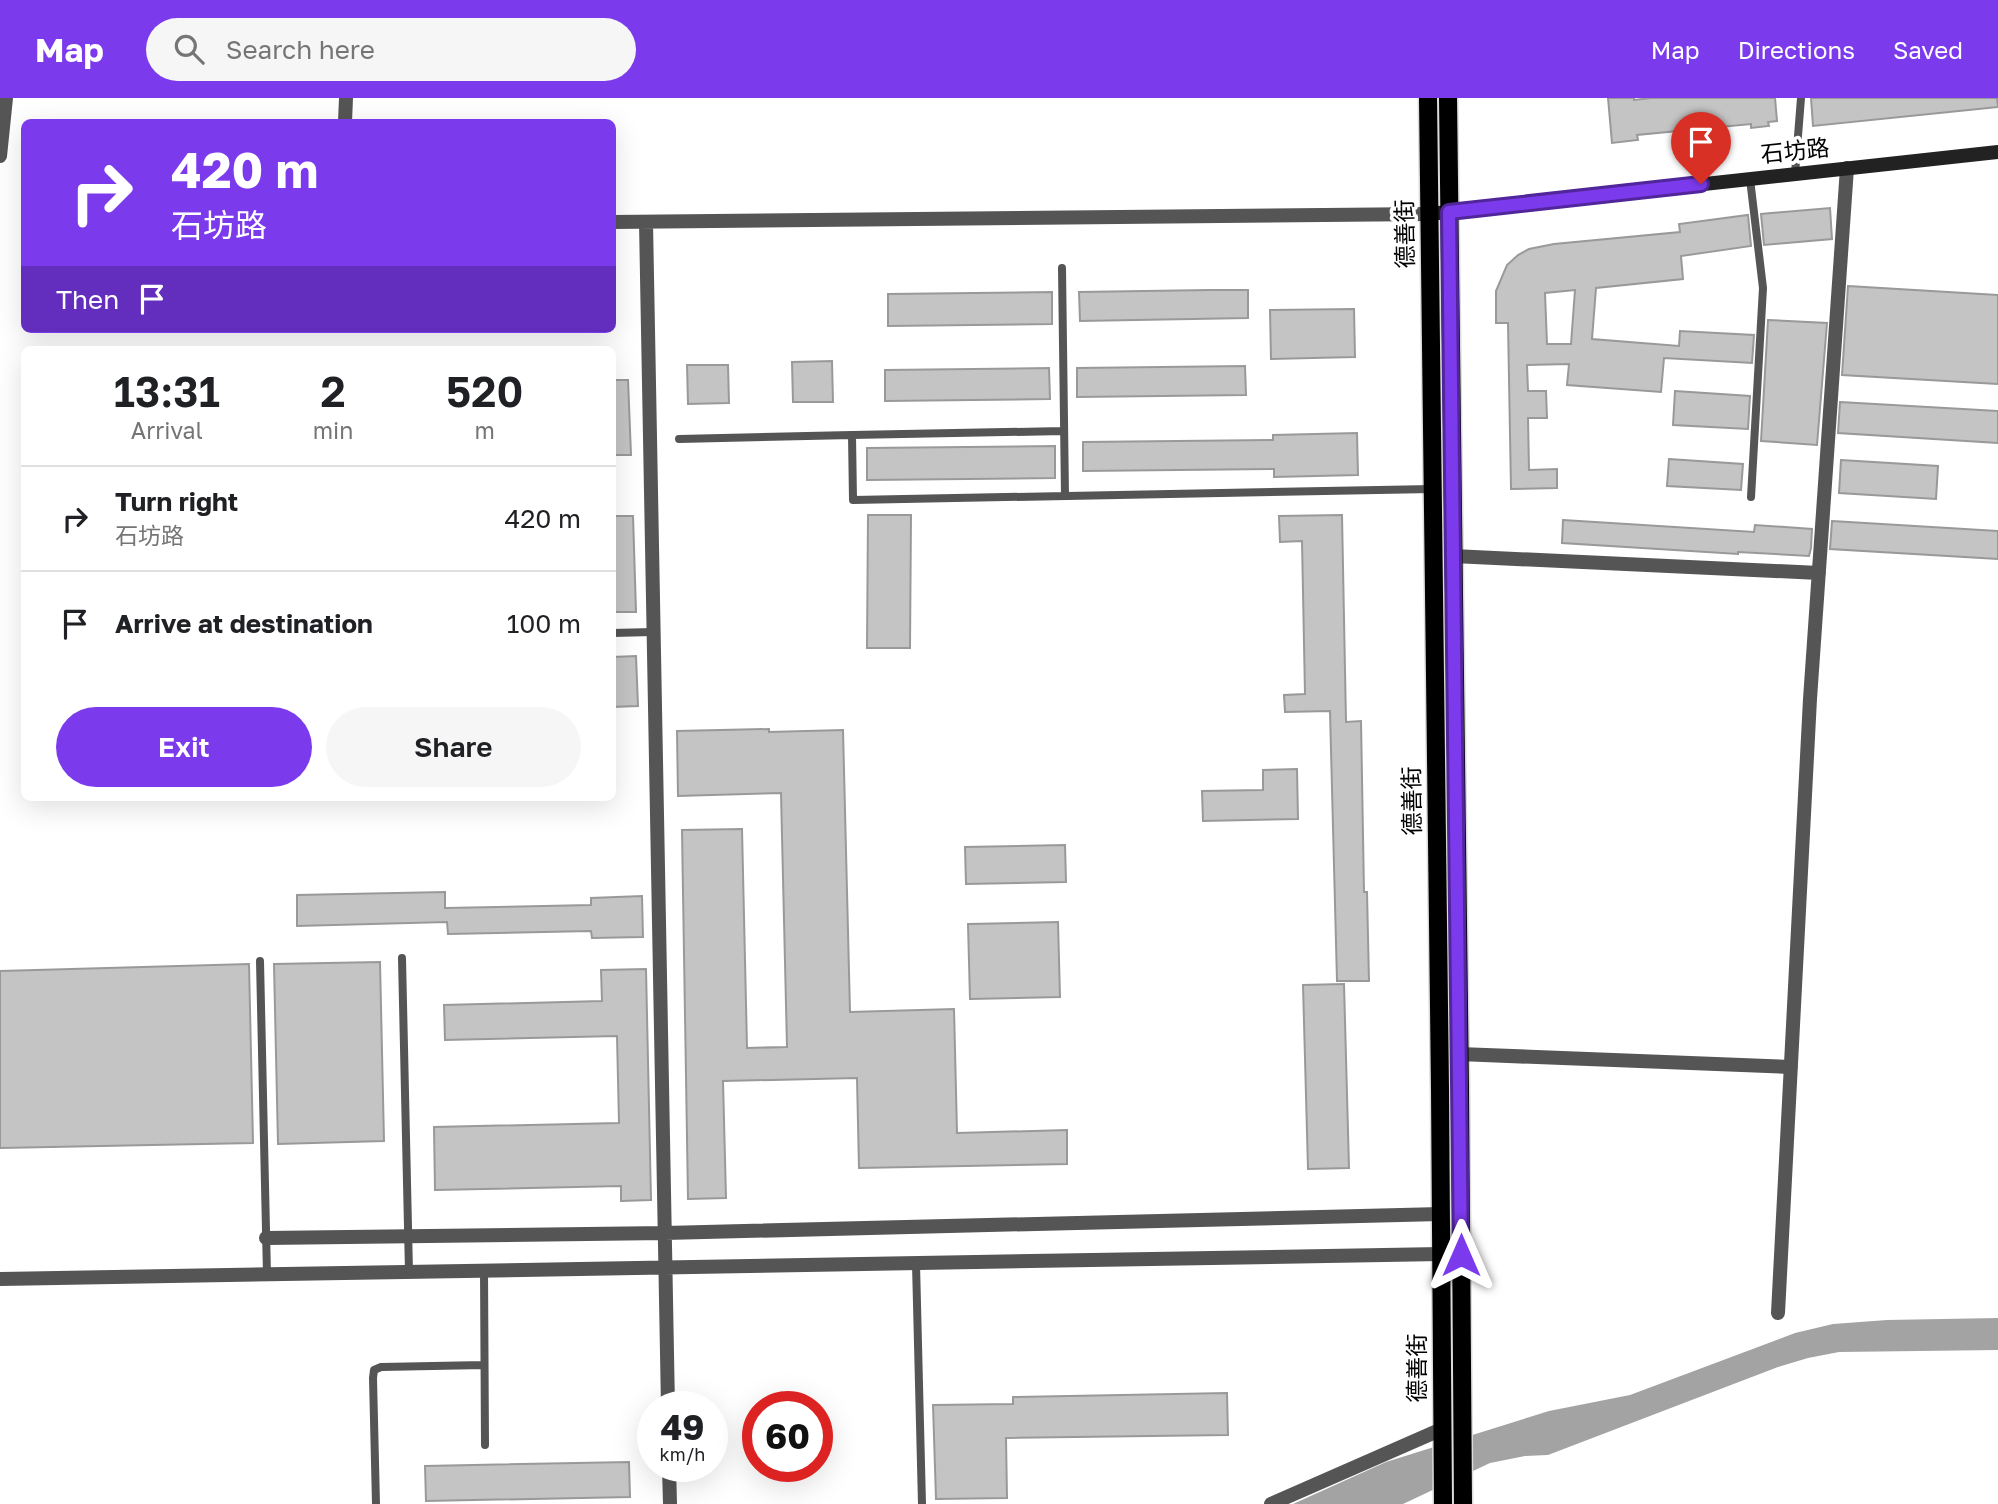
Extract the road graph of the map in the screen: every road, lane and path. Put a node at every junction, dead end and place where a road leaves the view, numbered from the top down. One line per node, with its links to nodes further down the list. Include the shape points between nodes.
1 (5, 98): 8 (street)
2 (345, 98): 6 (street)
3 (1427, 98): 13 (main road, 德善街)
4 (1448, 98): 12 (main road, 德善街)
5 (1801, 98): 10 (lane)
6 (345, 119)
7 (1998, 152): 9 (street, 石坊路)
8 (0, 156)
9 (1847, 168): 10 (street, 石坊路); 24 (street)
10 (1795, 174): 11 (street, 石坊路)
11 (1750, 178): 12 (street, 石坊路); 22 (lane, via 1763,288)
12 (1449, 212): 13 (street, 石坊路); 23 (main road, 德善街)
13 (1429, 214): 15 (street); 20 (main road, 德善街)
14 (616, 222): 15 (street)
15 (646, 222): 25 (street)
16 (1062, 268): 17 (lane)
17 (1064, 431): 18 (lane); 21 (lane)
18 (852, 435): 19 (lane); 21 (lane, via 853,500)
19 (679, 439)
20 (1432, 489): 21 (lane); 31 (main road, 德善街)
21 (1065, 496)
22 (1751, 497)
23 (1453, 556): 24 (street); 29 (main road, 德善街)
24 (1819, 573): 30 (street)
25 (653, 632): 26 (lane); 32 (street)
26 (616, 633)
27 (402, 958): 33 (lane)
28 (260, 961): 34 (lane)
29 (1459, 1054): 30 (street); 53 (main road, 德善街)
30 (1791, 1067): 42 (street)
31 (1441, 1214): 32 (street); 35 (main road, 德善街)
32 (665, 1233): 33 (street); 37 (street)
33 (408, 1237): 34 (street); 39 (lane)
34 (266, 1238): 40 (lane)
35 (1441, 1255): 36 (street); 45 (main road, 德善街)
36 (916, 1264): 37 (street); 50 (lane)
37 (665, 1268): 38 (street); 44 (street)
38 (484, 1271): 39 (street); 43 (lane)
39 (409, 1272): 40 (street)
40 (267, 1275): 41 (street)
41 (0, 1279)
42 (1779, 1313)
43 (484, 1365): 46 (lane); 48 (lane, via 374,1370)
44 (668, 1391)
45 (1442, 1429): 51 (street); 52 (main road, 德善街)
46 (485, 1445)
47 (669, 1482): 49 (street)
48 (376, 1504)
49 (670, 1504)
50 (922, 1504)
51 (1271, 1504)
52 (1443, 1504)
53 (1463, 1504)

